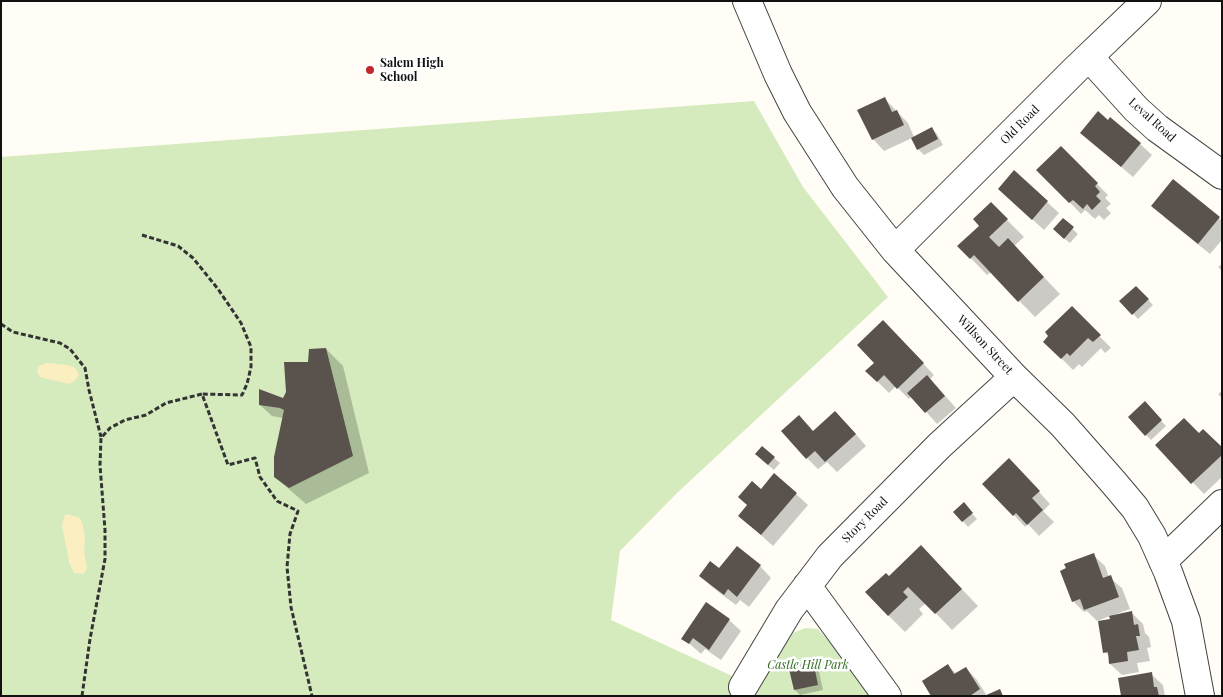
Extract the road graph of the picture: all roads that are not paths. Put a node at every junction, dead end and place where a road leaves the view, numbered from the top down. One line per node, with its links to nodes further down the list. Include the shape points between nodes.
1 (747, 1): 5 (street, Willson Street, via 797,112 845,187)
2 (1146, 1): 3 (street, Old Road)
3 (1089, 57): 4 (street, Leval Road, via 1157,128); 5 (street, Old Road)
4 (1222, 175)
5 (895, 250): 6 (street, Willson Street)
6 (1014, 377): 8 (street, Willson Street, via 1062,425 1135,508); 9 (street, Story Road, via 939,446 830,556)
7 (1222, 504): 8 (street)
8 (1163, 561): 12 (street, Willson Street, via 1186,621)
9 (807, 586): 10 (street, Story Road); 11 (street)
10 (743, 687)
11 (887, 696)
12 (1200, 696)

